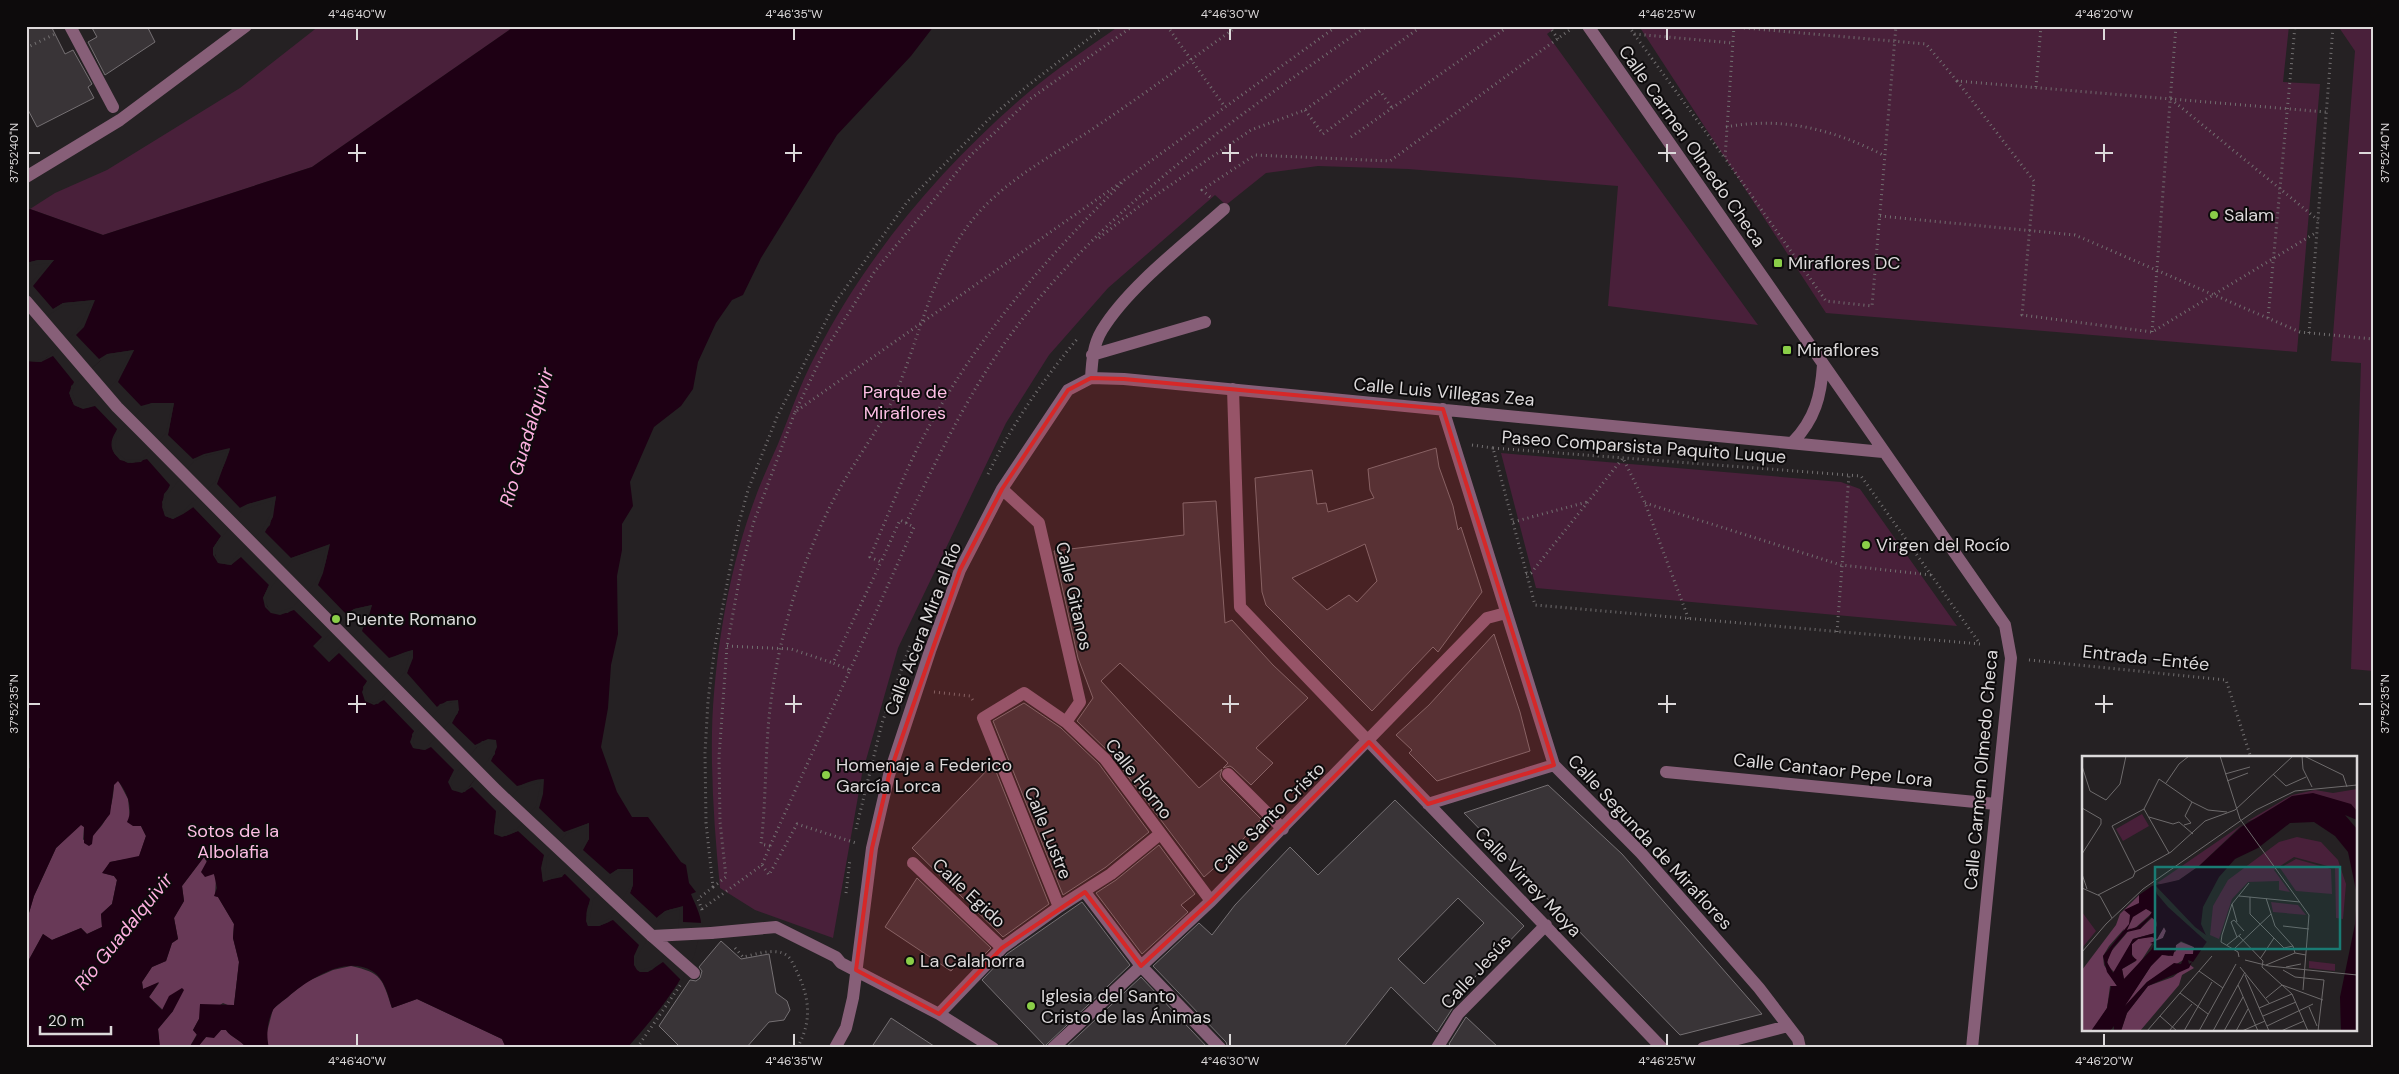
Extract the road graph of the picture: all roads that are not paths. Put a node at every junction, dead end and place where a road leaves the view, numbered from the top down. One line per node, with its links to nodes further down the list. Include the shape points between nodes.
1 (246, 26): 5 (street, via 120,120)
2 (1588, 26): 10 (street, Calle Carmen Olmedo Checa)
3 (65, 28): 4 (street)
4 (113, 107)
5 (26, 177)
6 (1224, 209): 9 (street, via 1140,284 1102,330)
7 (26, 300): 33 (street, via 149,440 496,790)
8 (1205, 322): 9 (street)
9 (1092, 355): 11 (street)
10 (1823, 365): 14 (street, via 1822,390 1816,410); 15 (street, Calle Carmen Olmedo Checa)
11 (1092, 378): 12 (street, Calle Luis Villegas Zea); 16 (street, Calle Acera Mira al Río, via 1068,390)
12 (1233, 389): 13 (street, Calle Luis Villegas Zea); 20 (street, Calle Virrey Moya, via 1240,607)
13 (1443, 410): 14 (street, Calle Luis Villegas Zea); 17 (street, Calle Segunda de Miraflores)
14 (1793, 442): 15 (street, Calle Luis Villegas Zea)
15 (1883, 452): 25 (street, Calle Carmen Olmedo Checa, via 2000,617 2008,636 2011,658)
16 (1002, 489): 19 (street, Calle Gitanos, via 1039,523 1080,702); 36 (street, Calle Acera Mira al Río, via 960,570 889,774 872,848)
17 (1506, 613): 20 (street, Calle Santo Cristo, via 1487,618); 21 (street, Calle Segunda de Miraflores)
18 (983, 718): 19 (street, Calle Horno, via 1024,693); 31 (street, Calle Lustre)
19 (1066, 722): 27 (street, Calle Horno, via 1105,759)
20 (1369, 742): 24 (street, Calle Virrey Moya); 26 (street, Calle Santo Cristo)
21 (1554, 765): 24 (street); 39 (street, Calle Segunda de Miraflores, via 1642,853)
22 (1666, 772): 25 (street, Calle Cantaor Pepe Lora)
23 (1228, 774): 26 (street)
24 (1428, 804): 32 (street, Calle Virrey Moya)
25 (1996, 804): 48 (street, Calle Carmen Olmedo Checa)
26 (1283, 829): 30 (street, Calle Santo Cristo)
27 (1160, 834): 29 (street); 30 (street, Calle Horno)
28 (912, 863): 34 (street, Calle Egido)
29 (1085, 892): 31 (street); 35 (street)
30 (1211, 901): 35 (street, Calle Santo Cristo)
31 (1059, 907): 34 (street)
32 (1546, 925): 44 (street, Calle Jesús, via 1458,1014); 45 (street, Calle Virrey Moya)
33 (652, 936): 36 (street, bridge, via 776,927); 37 (street, bridge)
34 (1002, 948): 38 (street)
35 (1140, 966): 42 (street, Calle Santo Cristo); 43 (street)
36 (856, 970): 38 (street); 40 (street, Calle Acera Mira al Río, via 846,1028)
37 (694, 973)
38 (939, 1014): 41 (street)
39 (1788, 1026): 46 (street); 47 (street, Calle Segunda de Miraflores)
40 (835, 1048)
41 (993, 1048)
42 (1053, 1048)
43 (1220, 1048)
44 (1437, 1048)
45 (1662, 1048)
46 (1702, 1048)
47 (1800, 1048)
48 (1972, 1048)

